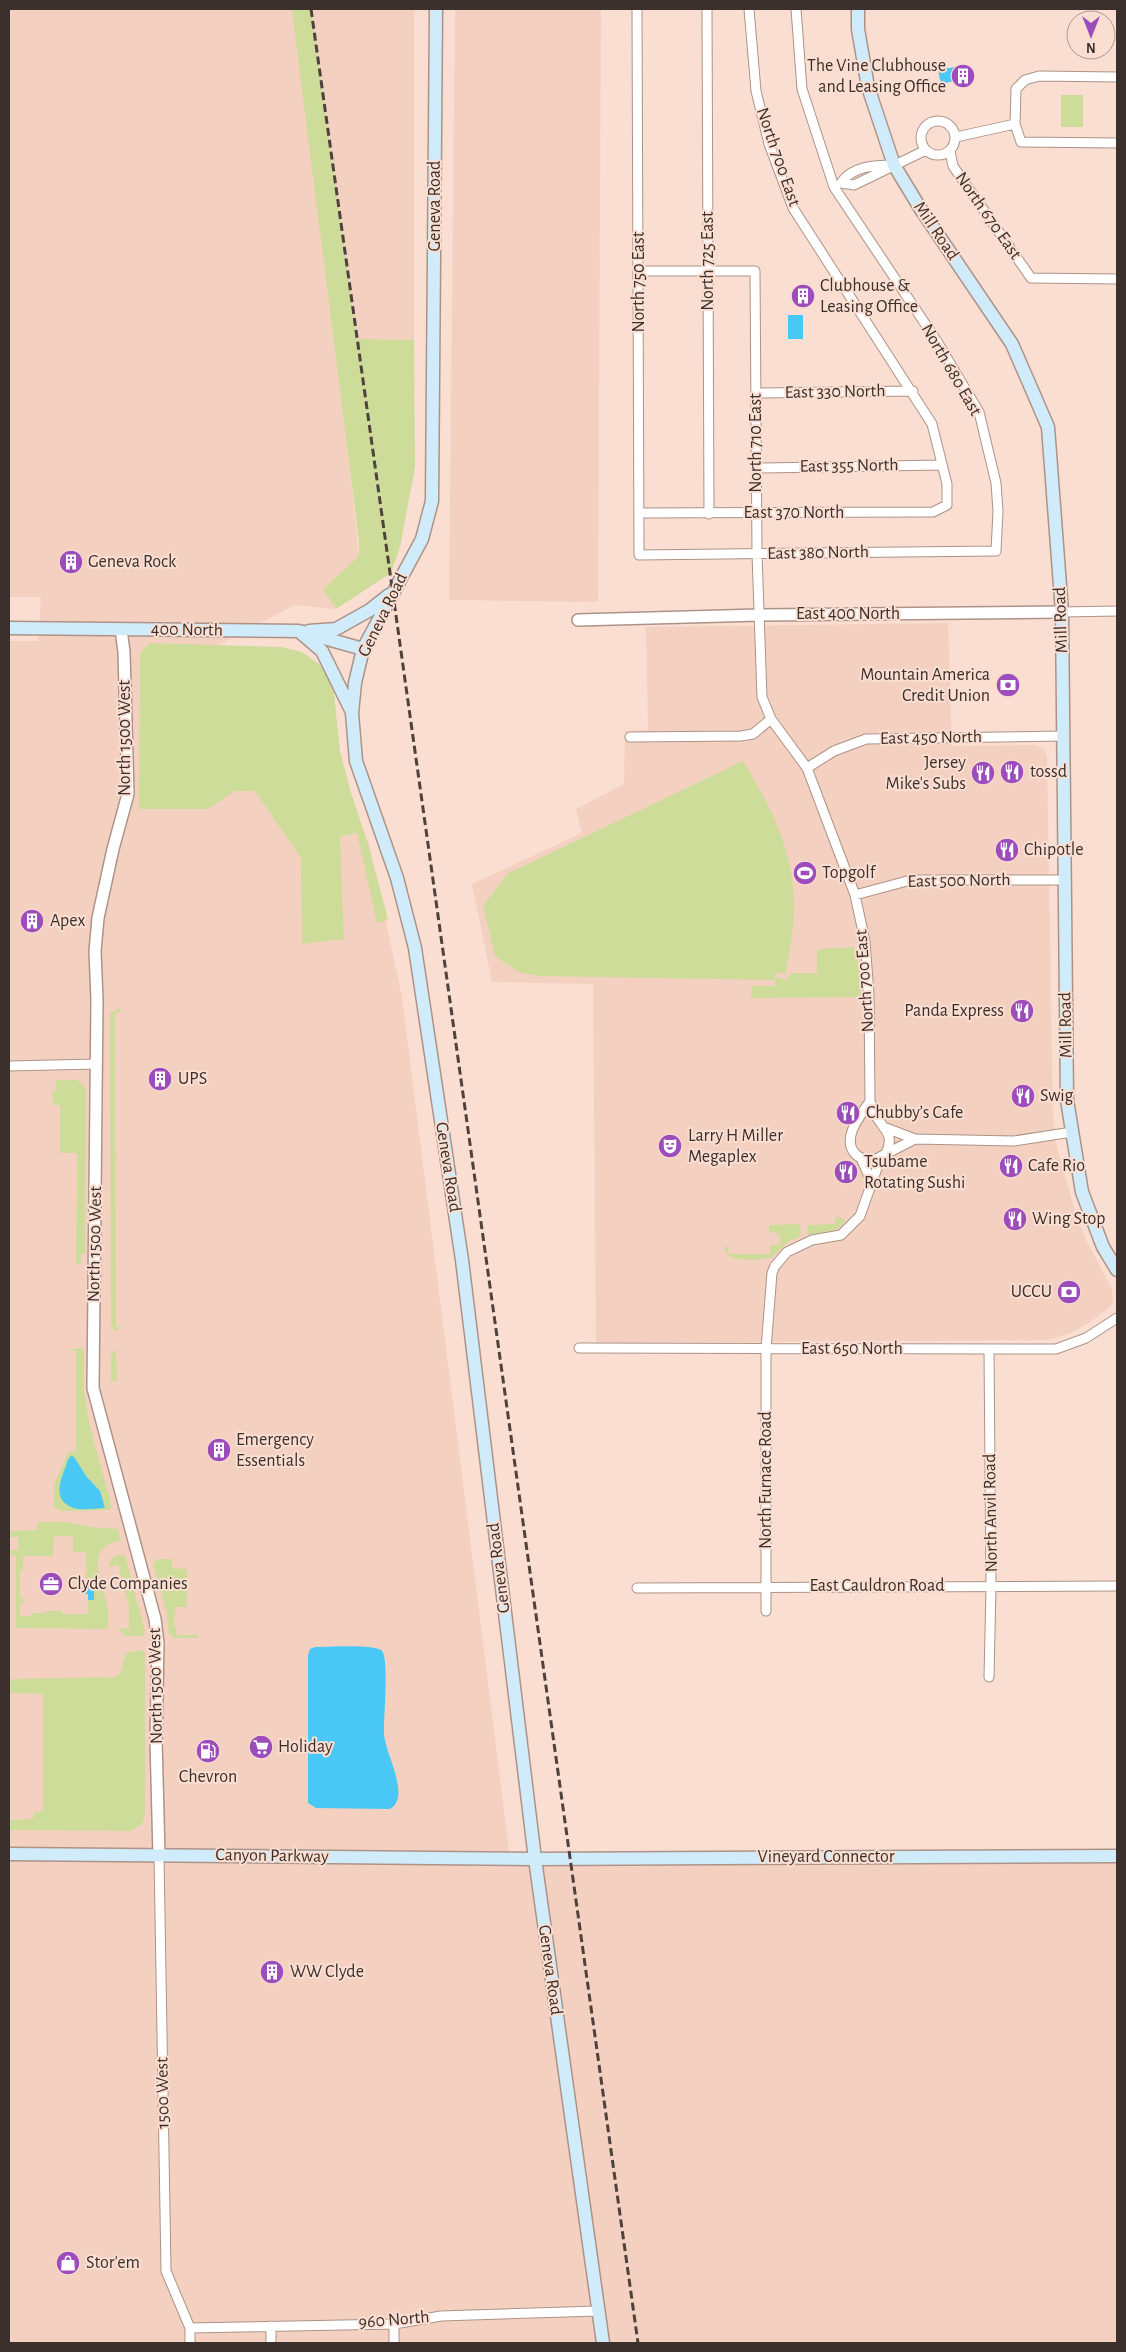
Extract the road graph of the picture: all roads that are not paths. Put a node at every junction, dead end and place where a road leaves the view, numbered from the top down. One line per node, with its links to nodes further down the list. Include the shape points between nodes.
1 (436, 9): 28 (main road, Geneva Road, via 432,501 422,539)
2 (637, 9): 14 (street, North 750 East)
3 (708, 9): 15 (street, North 725 East)
4 (749, 9): 17 (street, North 700 East, via 756,91 769,144 793,208)
5 (796, 9): 25 (street, North 680 East, via 802,89 834,187 938,343 979,412 996,483)
6 (858, 9): 13 (main road, Mill Road, via 858,29 868,87)
7 (1117, 76): 8 (street, via 1039,76 1025,80 1016,89)
8 (1014, 124): 9 (street); 10 (street, via 1021,142)
9 (956, 137): 11 (street, via 951,126 934,122 924,128 922,134 922,146); 12 (street)
10 (1117, 143)
11 (926, 150): 12 (street, via 935,156); 13 (street)
12 (950, 151): 16 (street, North 670 East, via 953,166 1031,278)
13 (894, 164): 13 (street, via 870,166 846,175 841,183 854,186); 30 (main road, Mill Road, via 1012,344 1048,427)
14 (639, 271): 15 (street); 22 (street, North 750 East)
15 (708, 271): 18 (street, North 710 East, via 755,271); 23 (street, North 725 East)
16 (1117, 279)
17 (913, 391): 18 (street, East 330 North); 19 (street, North 700 East, via 932,424)
18 (756, 393): 20 (street, North 710 East)
19 (942, 465): 20 (street, East 355 North); 21 (street, North 700 East, via 947,484)
20 (756, 468): 24 (street, North 710 East)
21 (947, 505): 24 (street, East 370 North, via 933,512)
22 (639, 513): 23 (street, East 370 North); 27 (street, North 750 East)
23 (709, 514): 24 (street, East 370 North)
24 (756, 514): 26 (street, North 710 East)
25 (996, 552): 26 (street, East 380 North)
26 (757, 554): 27 (street, East 380 North); 31 (street, North 710 East)
27 (639, 555)
28 (393, 592): 35 (main road, via 370,610 336,629); 36 (main road, Geneva Road)
29 (1117, 611): 30 (street, East 400 North)
30 (1062, 612): 31 (street, East 400 North); 39 (main road, Mill Road)
31 (758, 614): 32 (street, East 400 North); 38 (street, North 700 East, via 762,696)
32 (578, 620)
33 (9, 628): 34 (main road, 400 North)
34 (121, 629): 35 (main road, 400 North); 44 (street, North 1500 West, via 128,794 98,918)
35 (299, 632): 36 (main road, 400 North); 37 (main road, via 322,651)
36 (363, 648): 37 (main road, Geneva Road)
37 (352, 713): 68 (main road, Geneva Road, via 356,761 397,878 415,948 462,1260)
38 (771, 719): 40 (street, via 753,734 741,736); 41 (street, North 700 East)
39 (1062, 736): 41 (street, East 450 North, via 866,739 834,751); 42 (main road, Mill Road)
40 (630, 737)
41 (806, 768): 43 (street, North 700 East)
42 (1064, 880): 43 (street, East 500 North, via 911,880); 49 (main road, Mill Road, via 1067,1100)
43 (855, 895): 46 (street, North 700 East, via 865,941)
44 (96, 1064): 45 (street); 66 (street, North 1500 West, via 93,1388 155,1619 158,1643)
45 (9, 1066)
46 (870, 1101): 47 (street, via 875,1116); 48 (street)
47 (884, 1126): 48 (street, via 875,1121 863,1121); 50 (street); 51 (street, via 890,1140)
48 (853, 1129): 52 (street, via 851,1148)
49 (1072, 1132): 50 (street, via 1014,1140); 54 (main road, Mill Road, via 1082,1192 1103,1247)
50 (915, 1139): 51 (street)
51 (883, 1155): 52 (street, via 867,1160); 53 (street)
52 (861, 1158): 53 (street)
53 (871, 1181): 57 (street, via 860,1216 841,1235 804,1243 787,1252 775,1266 769,1286)
54 (1117, 1270)
55 (1117, 1318): 58 (street, East 650 North, via 1086,1338 1056,1349)
56 (579, 1348): 57 (street, East 650 North)
57 (766, 1349): 58 (street, East 650 North); 59 (street, North Furnace Road)
58 (989, 1350): 60 (street, North Anvil Road)
59 (766, 1586): 60 (street, East Cauldron Road); 62 (street, East Cauldron Road); 63 (street, North Furnace Road)
60 (992, 1586): 61 (street, East Cauldron Road); 64 (street, North Anvil Road)
61 (1117, 1586)
62 (637, 1588)
63 (766, 1611)
64 (989, 1676)
65 (9, 1854): 66 (main road, Canyon Parkway)
66 (159, 1854): 68 (main road, Canyon Parkway); 72 (street, 1500 West, via 166,2271)
67 (1117, 1856): 68 (main road, Vineyard Connector)
68 (535, 1859): 69 (main road, Geneva Road)
69 (598, 2310): 70 (street, 960 North, via 441,2316); 76 (main road, Geneva Road)
70 (394, 2324): 71 (street, 960 North); 75 (street)
71 (271, 2326): 72 (street, 960 North); 74 (street)
72 (190, 2328): 73 (street)
73 (190, 2343)
74 (271, 2343)
75 (394, 2343)
76 (603, 2343)

